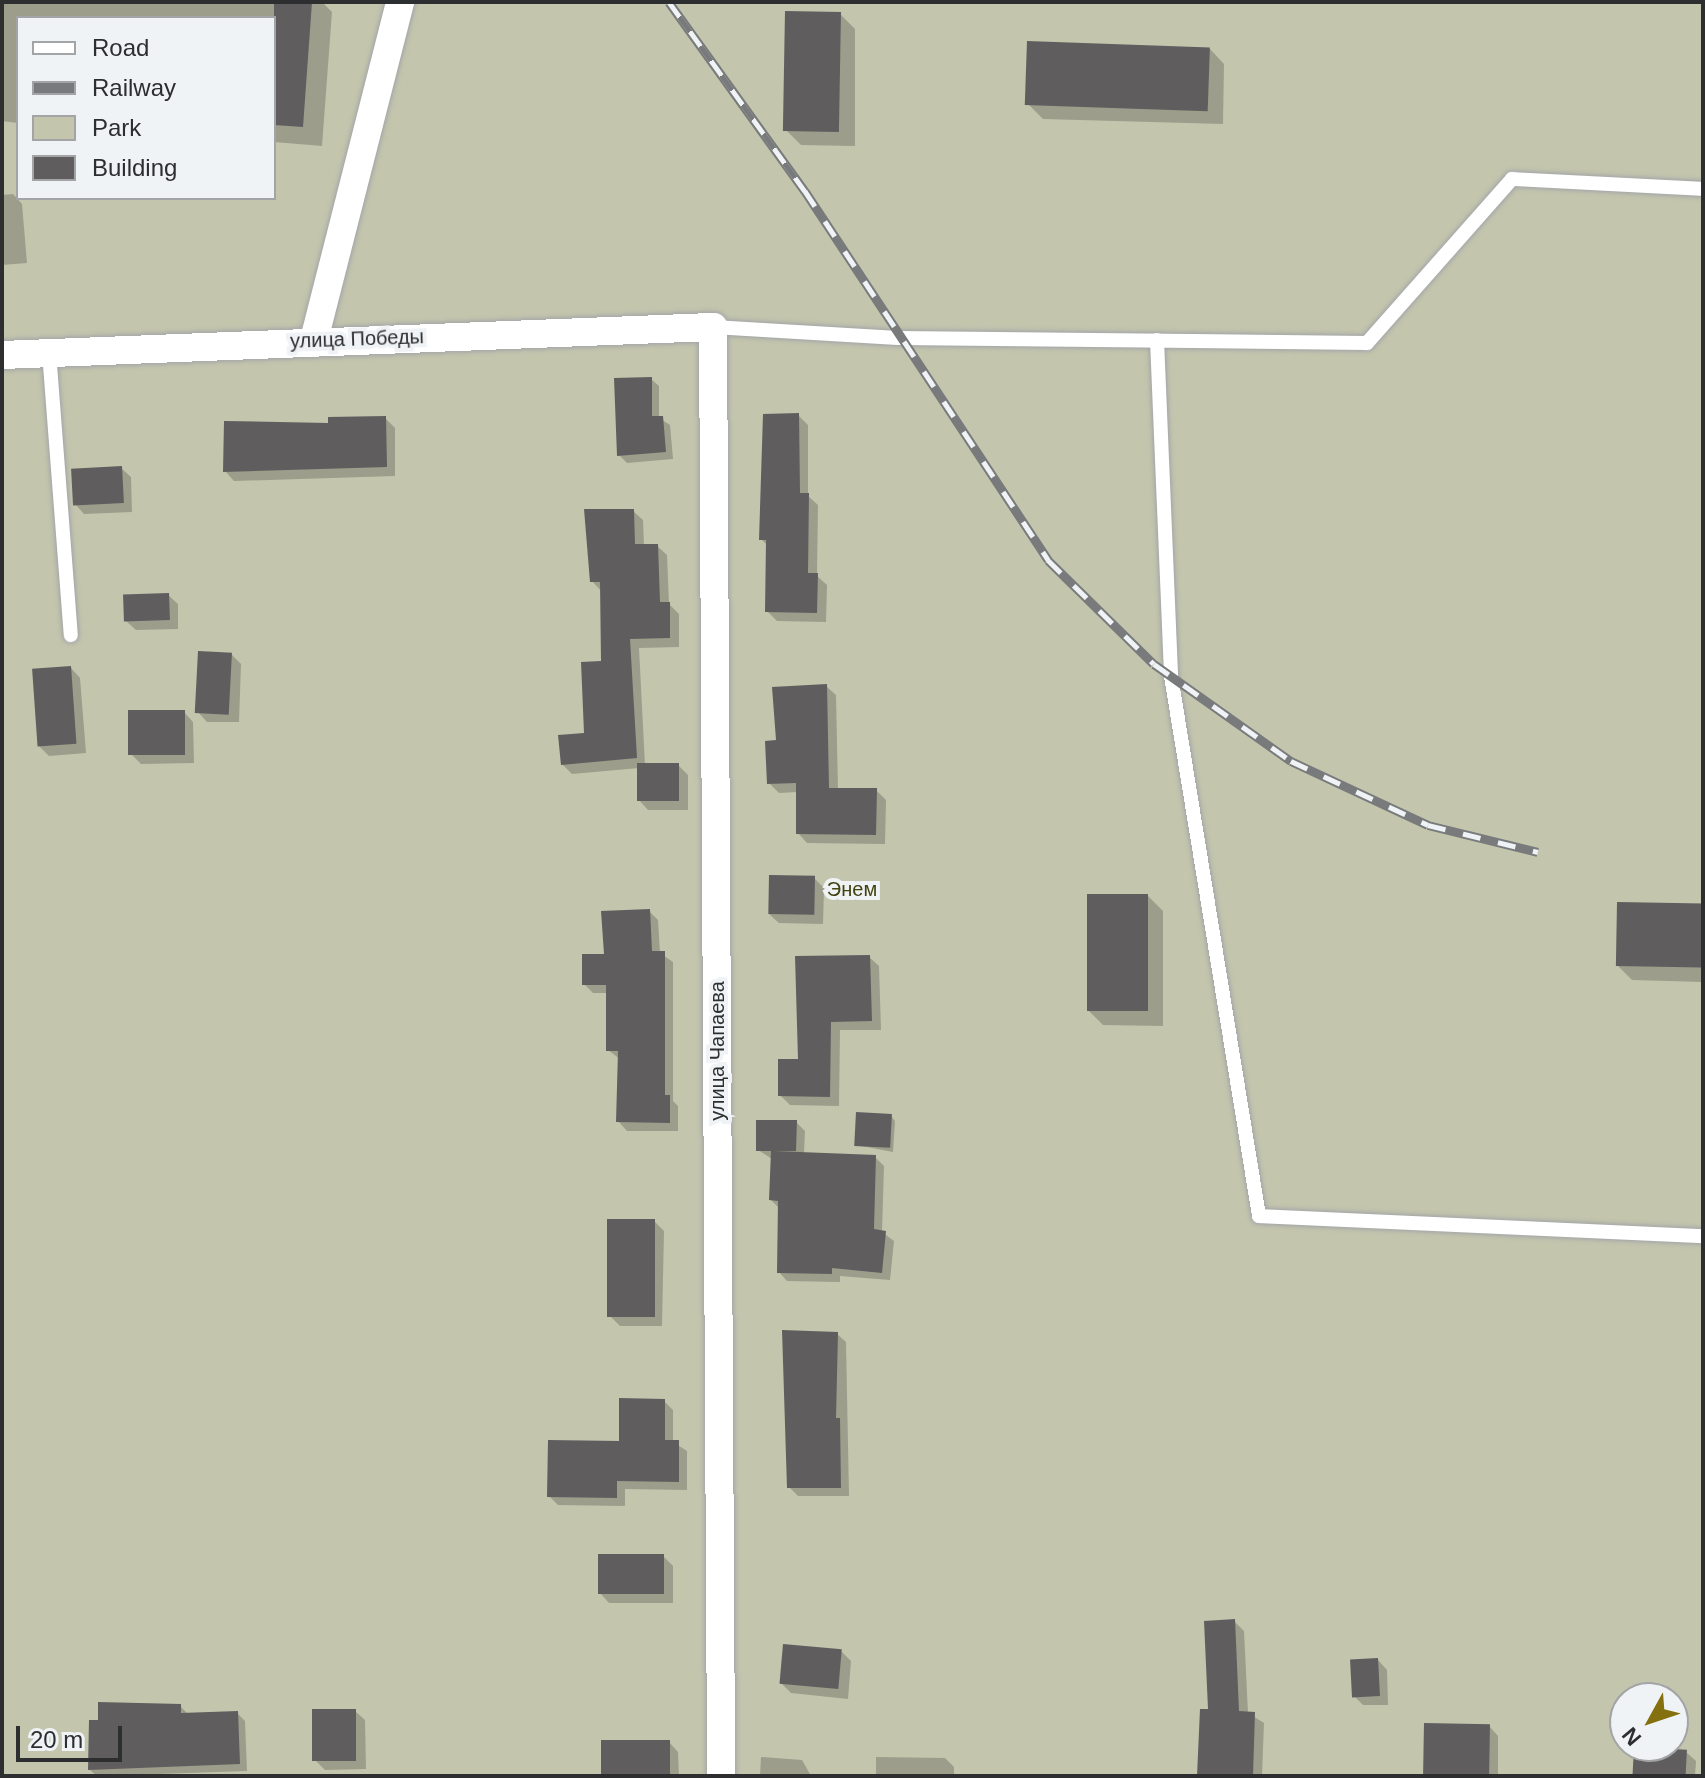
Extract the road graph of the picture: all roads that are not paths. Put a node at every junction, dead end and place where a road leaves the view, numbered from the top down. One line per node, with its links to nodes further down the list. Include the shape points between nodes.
1 (400, 2): 4 (street)
2 (1703, 189): 5 (lane, via 1512,179 1367,343)
3 (713, 327): 4 (street, улица Победы); 5 (lane, via 898,338); 10 (street, улица Чапаева)
4 (314, 340): 6 (street, улица Победы)
5 (1157, 340): 9 (lane, via 1171,676 1259,1216)
6 (49, 352): 7 (street, улица Победы); 8 (lane)
7 (2, 355)
8 (71, 635)
9 (1703, 1236)
10 (721, 1776)

